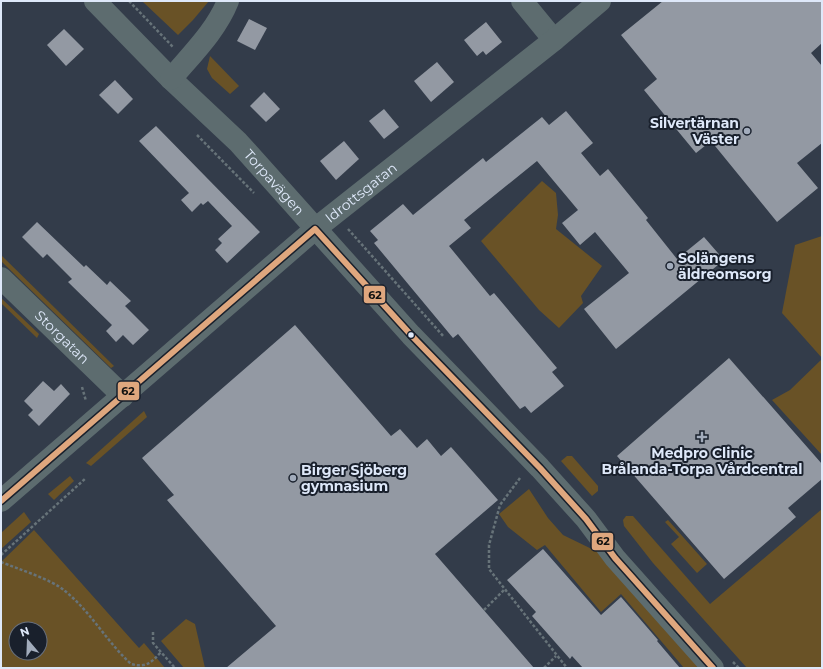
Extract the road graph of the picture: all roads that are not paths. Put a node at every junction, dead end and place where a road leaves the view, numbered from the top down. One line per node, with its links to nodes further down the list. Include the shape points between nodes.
1 (95, 1): 6 (street, Torpavägen)
2 (228, 1): 6 (street, via 210,33)
3 (522, 1): 5 (street)
4 (600, 1): 5 (street, Idrottsgatan)
5 (554, 40): 7 (street, Idrottsgatan)
6 (172, 79): 7 (street, Torpavägen, via 238,142)
7 (315, 229): 9 (street, Idrottsgatan); 11 (street, Torpavägen, via 411,335 539,466 578,510 615,558)
8 (1, 278): 9 (street, Storgatan)
9 (123, 396): 10 (street, Idrottsgatan)
10 (1, 501)
11 (713, 668)

